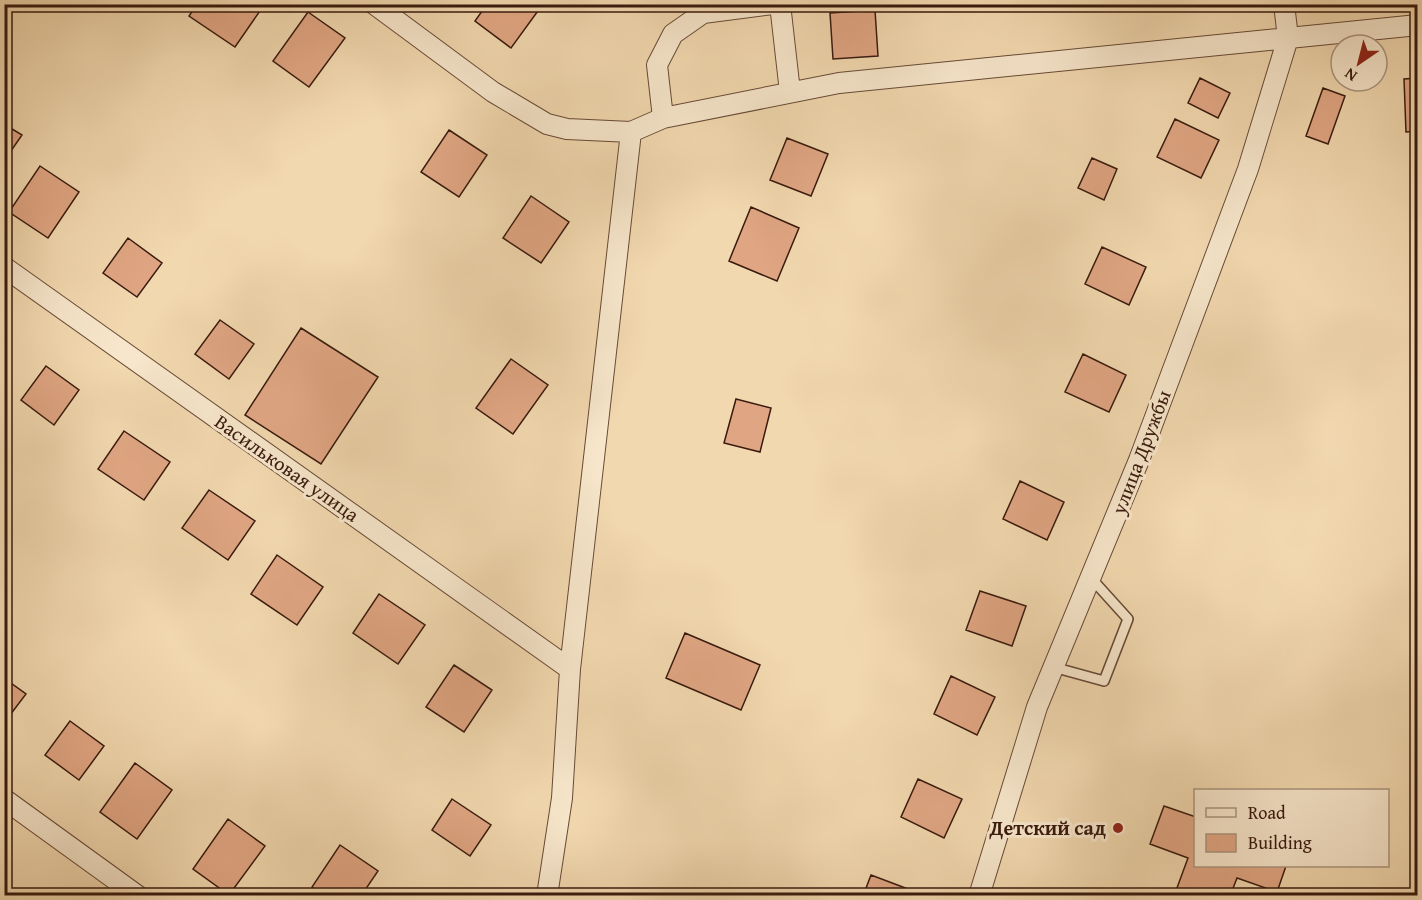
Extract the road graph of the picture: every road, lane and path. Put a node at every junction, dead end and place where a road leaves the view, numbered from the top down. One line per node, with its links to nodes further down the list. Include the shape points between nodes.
1 (374, 4): 9 (street, via 493,92 547,124 567,129)
2 (772, 4): 8 (street, via 703,13 673,34 657,65)
3 (780, 4): 7 (street)
4 (1284, 4): 6 (street, улица Дружбы)
5 (1418, 25): 6 (street)
6 (1288, 38): 7 (street, via 838,83); 11 (street, улица Дружбы, via 1248,169 1139,460)
7 (790, 92): 8 (street)
8 (663, 118): 9 (street)
9 (631, 132): 13 (street)
10 (4, 267): 13 (street, Васильковая улица)
11 (1090, 577): 12 (street, улица Дружбы); 12 (lane, via 1128,619 1104,681)
12 (1053, 667): 17 (street, улица Дружбы)
13 (570, 669): 16 (street, via 562,798)
14 (4, 799): 15 (street)
15 (138, 896)
16 (547, 896)
17 (979, 896)

